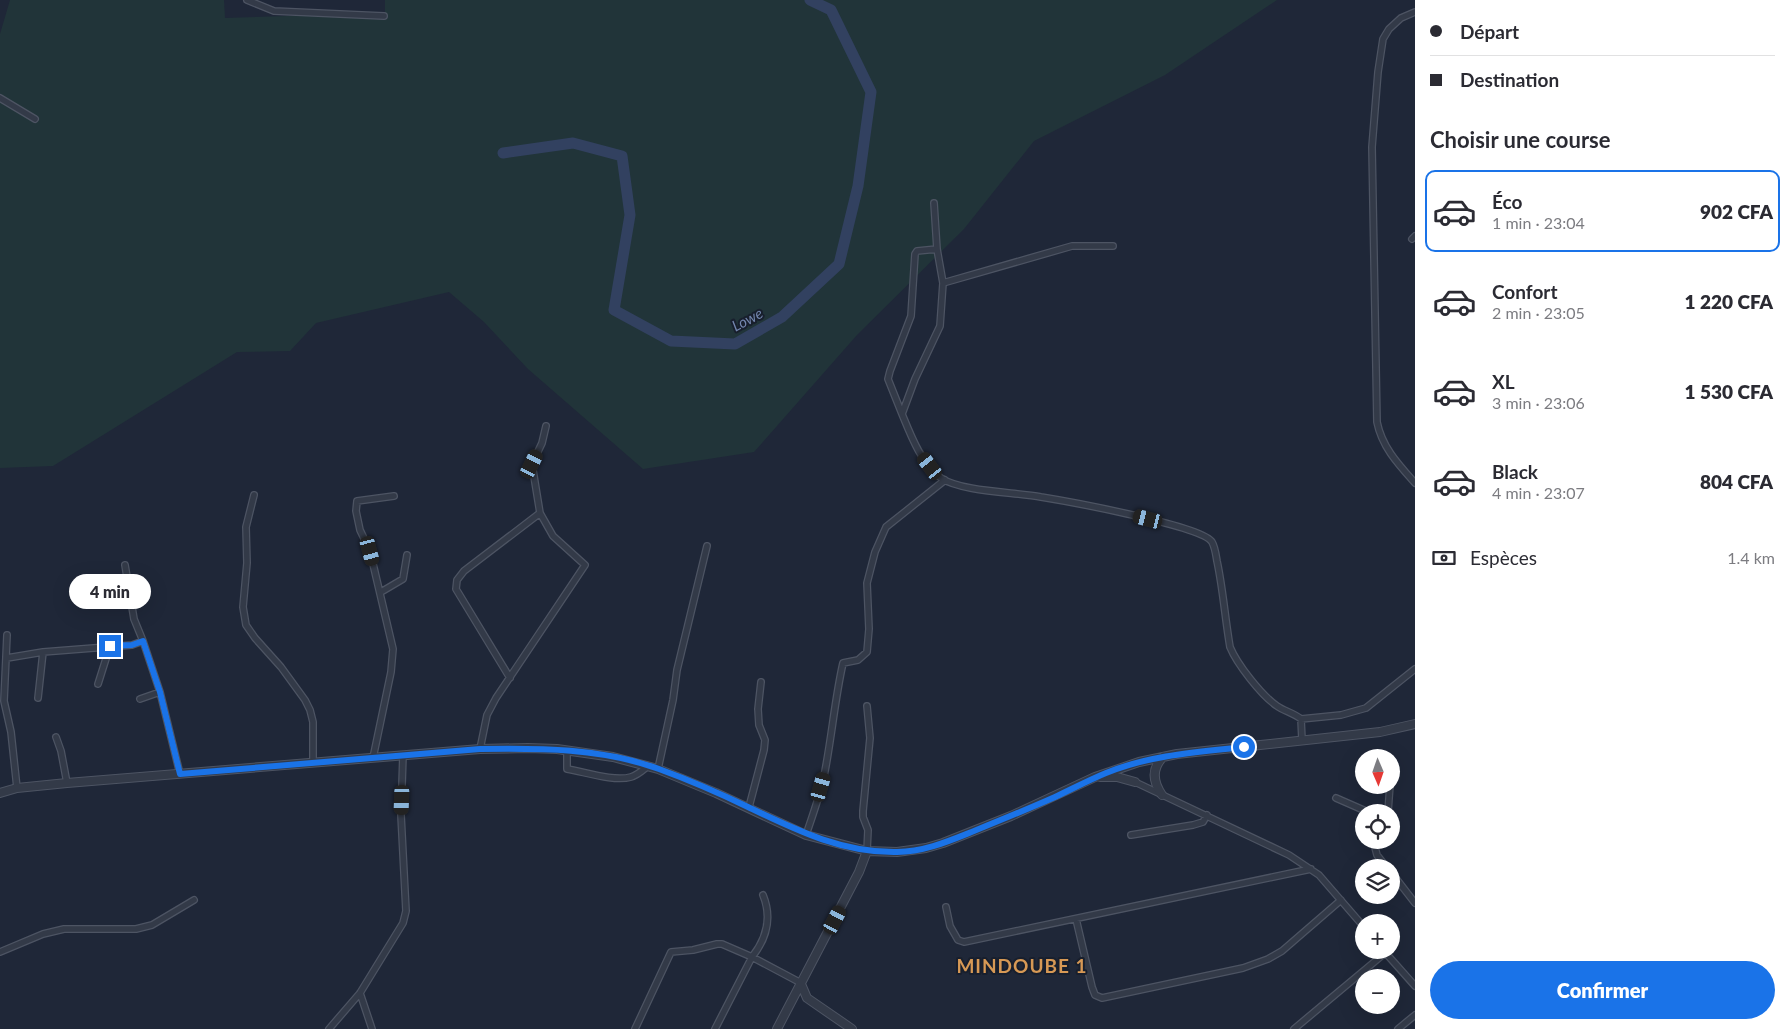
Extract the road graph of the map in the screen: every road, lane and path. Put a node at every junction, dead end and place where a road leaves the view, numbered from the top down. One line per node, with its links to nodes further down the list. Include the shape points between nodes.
1 (247, 0): 3 (street, via 274,10)
2 (1415, 12): 13 (street, via 1401,18 1383,39 1372,147 1376,422 1384,444)
3 (384, 16)
4 (0, 98): 5 (street)
5 (35, 119)
6 (934, 203): 8 (street)
7 (1113, 246): 9 (street, via 1072,246)
8 (938, 249): 9 (street); 10 (street, via 922,249 914,254 911,316 888,379)
9 (943, 283): 10 (street, via 940,326 914,379)
10 (902, 414): 12 (street, via 920,453)
11 (546, 426): 16 (street, via 532,464)
12 (945, 480): 34 (street, via 1119,512 1209,538 1213,543 1223,591 1233,655 1260,691 1278,707); 58 (street, via 886,527 875,552 867,583 870,629 867,652 858,660 843,663 825,773)
13 (1415, 483)
14 (254, 495): 43 (street, via 246,527 243,607 246,625 281,667 310,710)
15 (394, 496): 20 (street, via 357,501 360,530 370,551)
16 (540, 513): 27 (street, via 553,536 585,565); 27 (street, via 464,571 457,580 456,589)
17 (707, 546): 46 (street, via 677,670)
18 (407, 555): 20 (street, via 404,579)
19 (125, 565): 22 (street, via 134,619)
20 (380, 592): 42 (street, via 393,649)
21 (7, 635): 25 (street)
22 (143, 641): 23 (street); 30 (street)
23 (110, 646): 24 (street); 29 (street)
24 (43, 652): 25 (street); 31 (street)
25 (7, 658): 51 (street, via 4,701)
26 (1415, 669): 34 (street, via 1366,708 1342,715)
27 (510, 678): 38 (street, via 487,715)
28 (761, 682): 56 (street, via 759,725 765,740)
29 (98, 684)
30 (160, 692): 32 (street); 47 (street)
31 (38, 698)
32 (140, 699)
33 (868, 706): 60 (street, via 870,738 863,810 868,830)
34 (1301, 719): 37 (street)
35 (1415, 724): 37 (street, via 1380,732)
36 (56, 737): 50 (street)
37 (1302, 740): 41 (street)
38 (480, 749): 39 (street); 40 (street)
39 (567, 750): 45 (street); 45 (street, via 567,769 628,777)
40 (403, 755): 42 (street); 76 (street, via 401,815 406,911 403,923)
41 (1163, 756): 44 (street); 53 (street, via 1154,777)
42 (373, 758): 43 (street)
43 (313, 762): 47 (street)
44 (1131, 764): 48 (street); 49 (street, via 1130,772)
45 (648, 766): 46 (street)
46 (658, 769): 56 (street)
47 (180, 774): 50 (street)
48 (1095, 777): 49 (street); 60 (street, via 943,843 910,852)
49 (1135, 782): 53 (street)
50 (67, 783): 51 (street)
51 (17, 788): 52 (street)
52 (0, 793)
53 (1162, 795): 57 (street)
54 (1336, 798): 55 (street)
55 (1355, 806)
56 (749, 808): 58 (street)
57 (1207, 815): 59 (street, via 1203,822 1193,825); 61 (street)
58 (806, 835): 60 (street)
59 (1131, 835)
60 (867, 851): 74 (street)
61 (1311, 869): 65 (street); 69 (street)
62 (1400, 884): 66 (street)
63 (763, 895): 71 (street, via 768,908 768,922 759,948)
64 (194, 900): 70 (street, via 152,925 136,929 64,929)
65 (1341, 900): 68 (street); 69 (street, via 1282,951 1268,959 1234,970 1102,998 1095,995 1092,987)
66 (1415, 903)
67 (946, 907): 69 (street, via 953,934 964,942)
68 (1355, 916)
69 (1076, 919)
70 (0, 952)
71 (752, 957): 74 (street); 82 (street, via 717,944 671,952); 83 (street)
72 (1376, 959): 86 (street)
73 (1390, 959): 75 (street)
74 (801, 984): 77 (street); 78 (street)
75 (1415, 986)
76 (360, 993): 80 (street); 81 (street)
77 (807, 998): 78 (street); 85 (street)
78 (792, 1002): 84 (street)
79 (1415, 1015): 87 (street)
80 (329, 1029)
81 (372, 1029)
82 (635, 1029)
83 (716, 1029)
84 (777, 1029)
85 (852, 1029)
86 (1294, 1029)
87 (1398, 1029)

